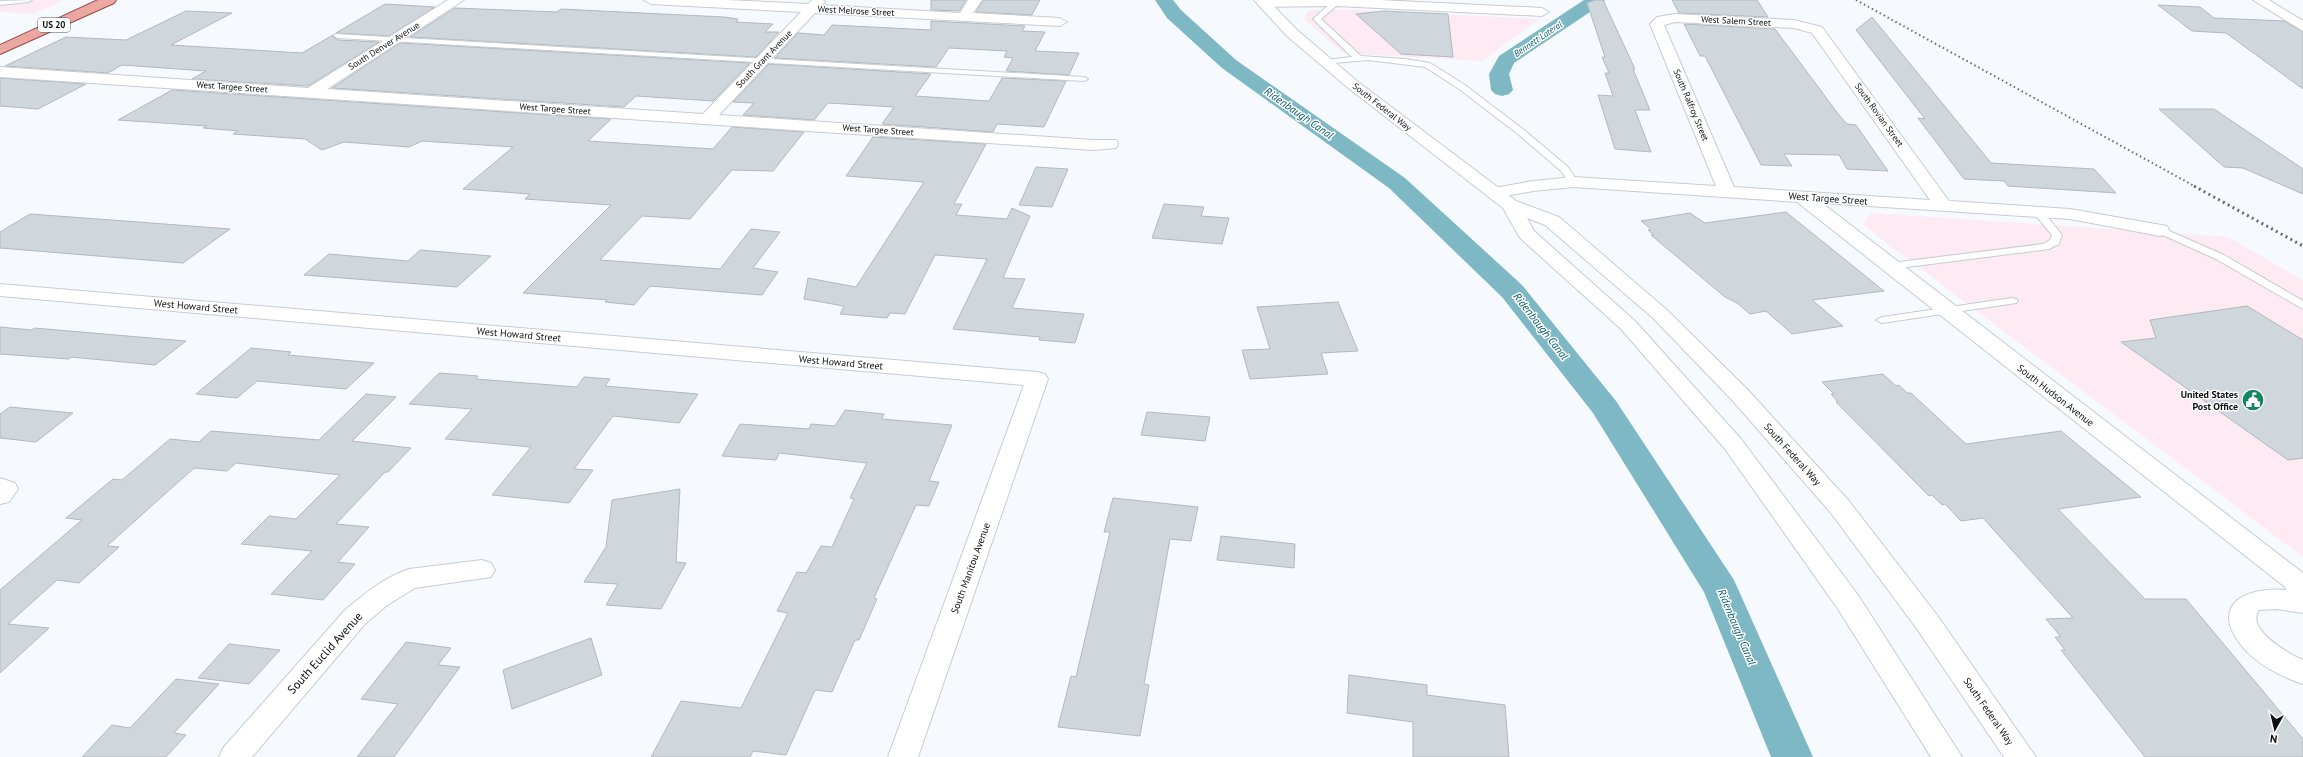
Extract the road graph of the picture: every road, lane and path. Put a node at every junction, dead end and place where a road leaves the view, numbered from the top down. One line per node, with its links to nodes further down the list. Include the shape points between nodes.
1 (28, 0): 9 (lane)
2 (109, 0): 19 (main road, US 20)
3 (457, 0): 18 (street, South Denver Avenue)
4 (651, 0): 10 (street, West Melrose Street)
5 (975, 0): 12 (street)
6 (2260, 0): 15 (street)
7 (1263, 2): 8 (street); 22 (street, South Federal Way, via 1292,33)
8 (1337, 2): 11 (street); 20 (lane, via 1317,19)
9 (0, 4)
10 (816, 4): 12 (street, West Melrose Street); 21 (street, South Grant Avenue)
11 (1542, 12)
12 (964, 17): 14 (street, West Melrose Street)
13 (1662, 20): 16 (street, West Salem Street, via 1675,18 1794,24); 29 (street, South Ralfroy Street, via 1657,24)
14 (1060, 22)
15 (2303, 27)
16 (1810, 28): 32 (street, South Rovian Street, via 1820,33)
17 (338, 36): 18 (lane)
18 (396, 39): 21 (lane); 25 (street, South Denver Avenue)
19 (0, 50)
20 (1360, 59): 22 (lane); 28 (lane, via 1405,61 1427,65 1462,87 1521,132 1565,169)
21 (763, 60): 24 (lane); 26 (street, South Grant Avenue)
22 (1326, 62): 31 (street, South Federal Way)
23 (0, 72): 25 (street, West Targee Street)
24 (1084, 79)
25 (311, 93): 26 (street, West Targee Street)
26 (707, 119): 27 (street, West Targee Street, via 1093,145)
27 (1110, 144)
28 (1573, 182): 29 (street, West Targee Street); 31 (street, West Targee Street, via 1533,186)
29 (1727, 191): 30 (street, West Targee Street)
30 (1801, 196): 32 (street, West Targee Street); 35 (street, South Hudson Avenue)
31 (1502, 199): 47 (street, South Federal Way, via 1527,234 1628,324 1733,444 1848,602); 48 (street, South Federal Way, via 1552,221 1660,314 1740,395 1840,507 1928,622)
32 (1944, 206): 33 (street, West Targee Street)
33 (2038, 212): 34 (street, West Targee Street, via 2099,218); 35 (lane, via 2057,235 2055,242 2045,247)
34 (2160, 230): 38 (lane, via 2220,257)
35 (1891, 266): 39 (street, South Hudson Avenue)
36 (0, 290): 41 (street, West Howard Street)
37 (2012, 301): 39 (lane)
38 (2303, 306)
39 (1948, 310): 40 (lane); 43 (street, South Hudson Avenue)
40 (1882, 320)
41 (1037, 379): 46 (street, South Manitou Avenue)
42 (482, 570): 45 (street, South Euclid Avenue, via 409,579 376,599 355,617)
43 (2301, 592): 44 (street, South Hudson Avenue, via 2282,599 2262,598 2249,603 2243,612 2243,624 2252,638 2268,654)
44 (2303, 673)
45 (234, 757)
46 (903, 757)
47 (1948, 757)
48 (2021, 757)

